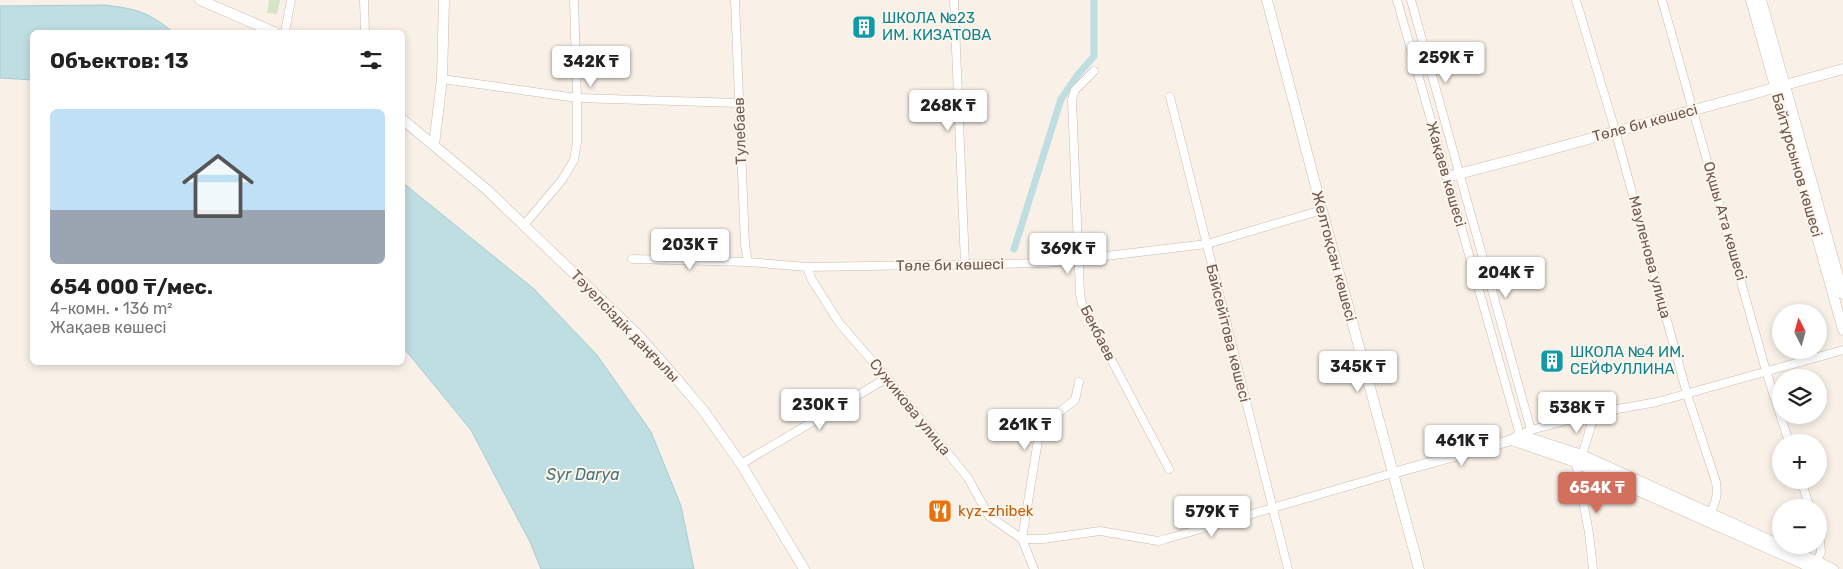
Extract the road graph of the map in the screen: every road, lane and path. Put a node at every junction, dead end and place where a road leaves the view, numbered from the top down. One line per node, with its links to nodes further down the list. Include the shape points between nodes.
1 (200, 0): 15 (street)
2 (291, 0): 16 (street)
3 (364, 0): 17 (street)
4 (444, 0): 20 (street)
5 (574, 0): 23 (street)
6 (735, 0): 24 (street, Тулебаев)
7 (954, 0): 37 (street)
8 (1267, 0): 31 (street, Желтоқсан көшесі)
9 (1397, 0): 30 (street, Жақаев көшесі)
10 (1411, 0): 29 (street, Жақаев көшесі)
11 (1576, 0): 27 (street, Мауленова улица)
12 (1662, 0): 25 (street, Оқшы Ата көшесі)
13 (1751, 0): 21 (street, Байтұрсынов көшесі)
14 (1761, 0): 21 (street, Байтұрсынов көшесі)
15 (269, 30)
16 (285, 30)
17 (365, 30)
18 (1843, 69): 21 (street, Төле би көшесі)
19 (1094, 71): 35 (street, Бекбаев, via 1075,90 1072,100)
20 (442, 79): 23 (street); 28 (street)
21 (1779, 86): 25 (street, Төле би көшесі); 39 (street, Байтұрсынов көшесі); 40 (street, Байтұрсынов көшесі)
22 (1170, 97): 33 (street, Байсейітова көшесі)
23 (578, 98): 24 (street); 32 (street, via 574,160 562,180)
24 (739, 103): 36 (street, Тулебаев)
25 (1694, 110): 27 (street, Төле би көшесі); 42 (street, Оқшы Ата көшесі)
26 (405, 121): 28 (street, Тәуелсіздік даңғылы)
27 (1615, 130): 29 (street, Төле би көшесі); 45 (street, Мауленова улица)
28 (434, 145): 32 (street, Тәуелсіздік даңғылы)
29 (1459, 174): 30 (street, Төле би көшесі); 47 (street, Жақаев көшесі)
30 (1447, 177): 49 (street, Жақаев көшесі)
31 (1322, 210): 33 (street, Төле би көшесі); 53 (street, Желтоқсан көшесі)
32 (524, 225): 51 (street, Тәуелсіздік даңғылы, via 638,335 703,410)
33 (1207, 244): 35 (street, Төле би көшесі); 54 (street, Байсейітова көшесі)
34 (632, 259): 36 (street, Төле би көшесі)
35 (1078, 259): 37 (street, Төле би көшесі, via 1047,263); 52 (street, Бекбаев, via 1082,304)
36 (748, 262): 38 (street, Төле би көшесі)
37 (965, 264): 38 (street, Төле би көшесі)
38 (806, 267): 43 (street, Сужикова улица, via 840,324)
39 (1843, 294)
40 (1843, 330)
41 (1843, 350): 42 (street)
42 (1766, 371): 45 (street); 48 (street, Оқшы Ата көшесі)
43 (887, 378): 51 (street); 56 (street, Сужикова улица, via 968,478 989,516)
44 (1079, 382): 56 (street, via 1075,400 1045,423 1040,434)
45 (1687, 394): 46 (street); 55 (street, Мауленова улица, via 1718,492)
46 (1595, 413): 47 (street); 50 (street)
47 (1531, 430): 49 (street)
48 (1786, 434)
49 (1516, 438): 50 (street); 53 (street)
50 (1579, 459): 55 (street); 57 (street); 62 (street)
51 (741, 464): 58 (street, Тәуелсіздік даңғылы)
52 (1170, 469)
53 (1393, 473): 54 (street); 61 (street, Желтоқсан көшесі)
54 (1272, 508): 56 (street, via 1158,540 1100,530); 60 (street, Байсейітова көшесі)
55 (1710, 514): 57 (street)
56 (1022, 539): 59 (street)
57 (1816, 565): 63 (street)
58 (804, 569)
59 (1034, 569)
60 (1288, 569)
61 (1419, 569)
62 (1593, 569)
63 (1833, 569)

